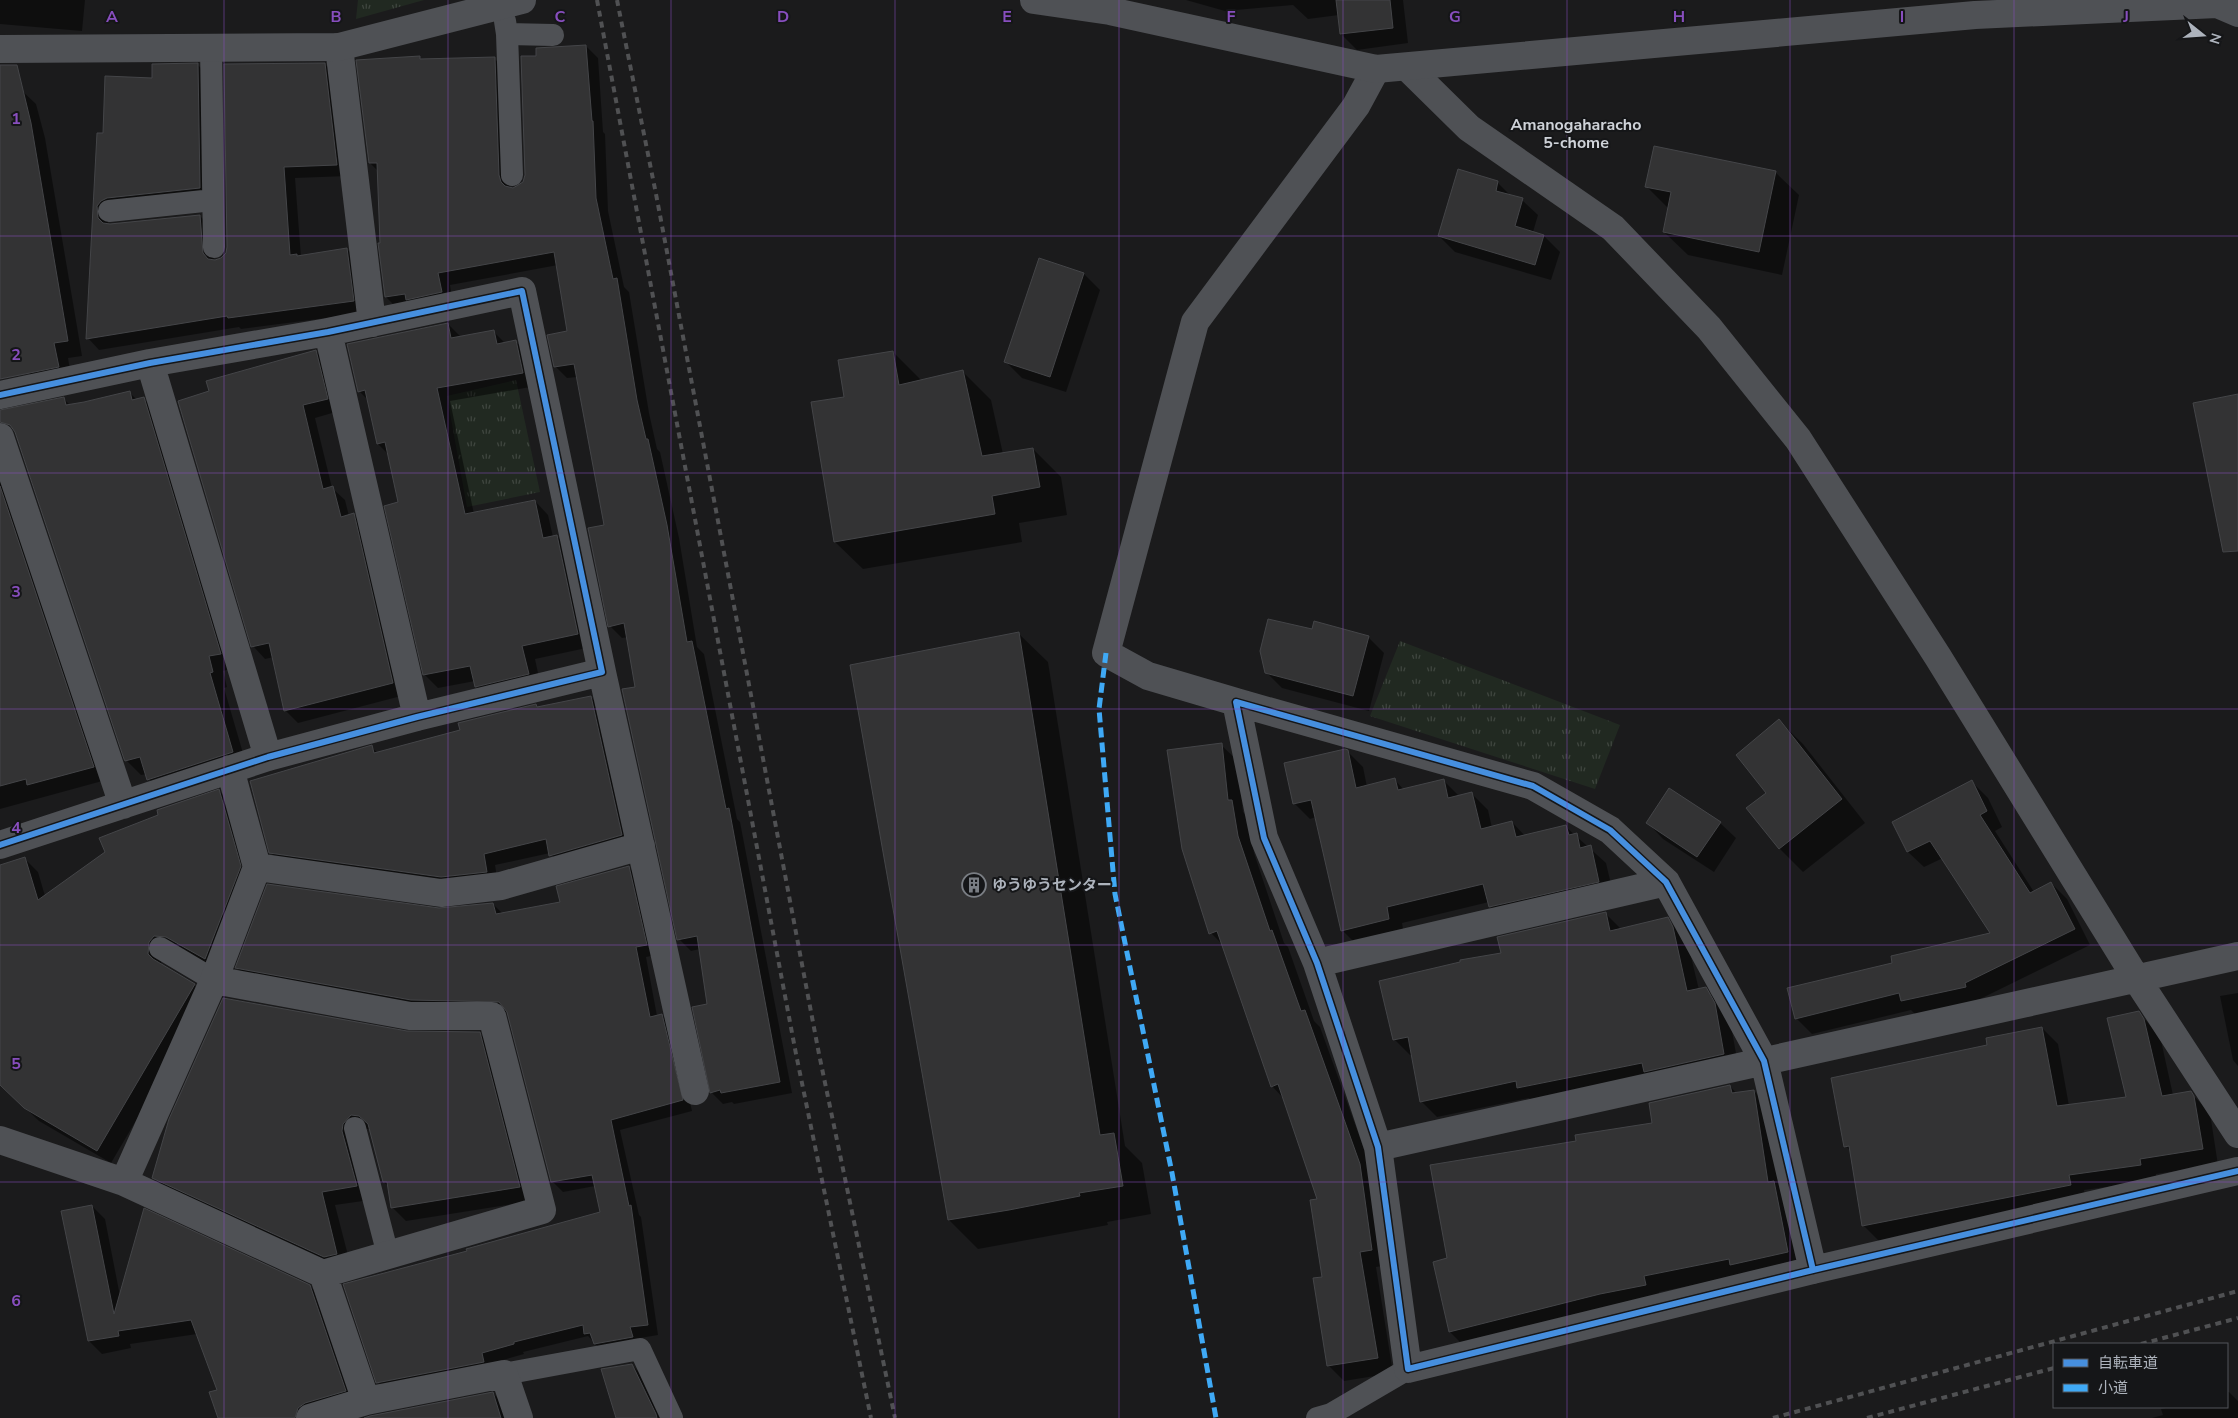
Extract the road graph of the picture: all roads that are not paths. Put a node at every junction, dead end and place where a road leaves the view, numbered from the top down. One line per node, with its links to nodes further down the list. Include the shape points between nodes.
1 (1034, 0): 10 (street, via 1110,11)
2 (512, 3): 4 (lane); 7 (street)
3 (2238, 13): 9 (street, via 2217,4 1975,16)
4 (507, 34): 5 (lane); 11 (lane)
5 (553, 35)
6 (211, 47): 7 (street); 8 (street); 12 (lane)
7 (339, 47): 15 (street)
8 (0, 49)
9 (1407, 67): 10 (street); 33 (street, via 1469,128 1613,228 1709,328 1786,424 1938,657)
10 (1376, 69): 21 (street, via 1356,106 1195,322 1106,653 1148,676)
11 (512, 175)
12 (213, 200): 13 (lane); 14 (lane)
13 (109, 211)
14 (214, 247)
15 (372, 323): 16 (street); 20 (street, via 522,291)
16 (328, 332): 17 (street); 22 (street)
17 (150, 363): 18 (street); 23 (street)
18 (0, 395)
19 (0, 437): 25 (street)
20 (602, 672): 22 (street); 27 (street)
21 (1236, 702): 29 (street, via 1533,786 1610,830); 32 (street, via 1264,838)
22 (417, 717): 23 (street)
23 (268, 757): 24 (street)
24 (230, 769): 25 (street); 28 (street)
25 (123, 805): 26 (street)
26 (0, 845)
27 (641, 846): 28 (street, via 501,886 441,893); 36 (street)
28 (257, 867): 34 (street)
29 (1666, 882): 32 (street); 35 (street)
30 (160, 948): 34 (lane)
31 (2238, 956): 33 (street)
32 (1317, 963): 40 (street)
33 (2136, 978): 35 (street); 38 (street)
34 (214, 980): 42 (street); 43 (street, via 410,1016 492,1016 542,1210)
35 (1764, 1061): 40 (street); 44 (street)
36 (695, 1091)
37 (355, 1128): 43 (lane)
38 (2238, 1134)
39 (0, 1140): 42 (street)
40 (1378, 1148): 46 (street)
41 (2238, 1171): 44 (street)
42 (124, 1182): 45 (street)
43 (388, 1255): 45 (street)
44 (1813, 1270): 46 (street)
45 (323, 1274): 48 (street)
46 (1408, 1368): 52 (lane, via 1331,1414)
47 (504, 1374): 48 (street); 50 (street); 51 (lane, via 640,1349)
48 (368, 1410): 49 (street)
49 (310, 1418)
50 (519, 1418)
51 (672, 1418)
52 (1317, 1418)

